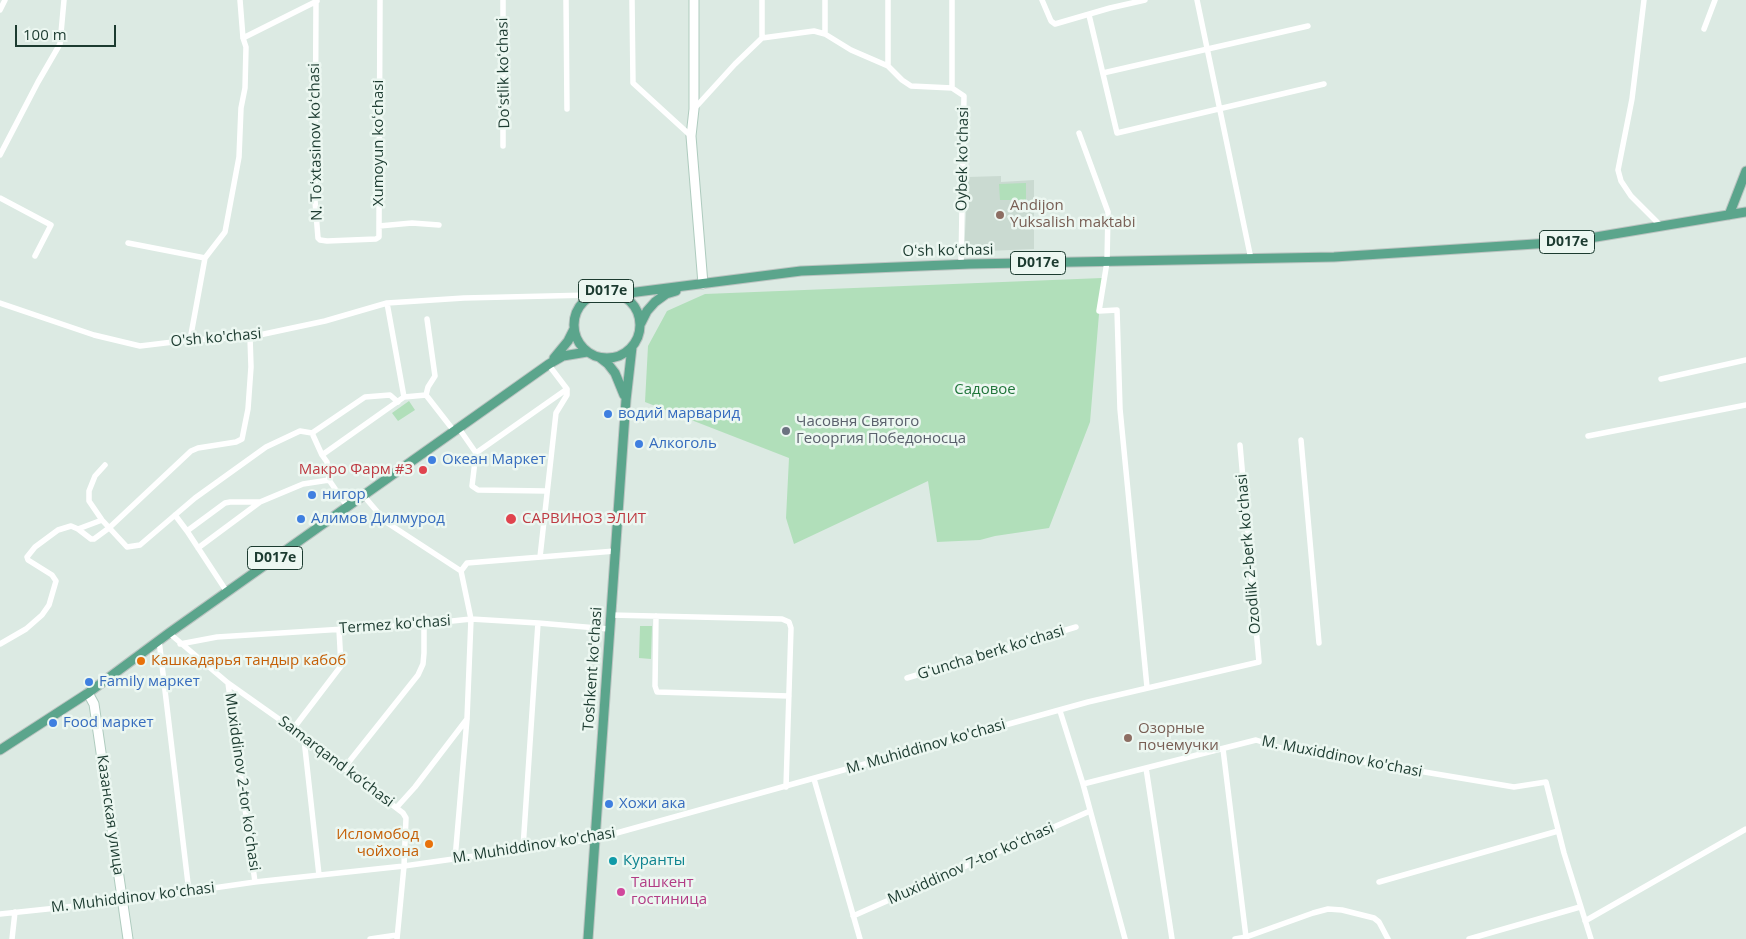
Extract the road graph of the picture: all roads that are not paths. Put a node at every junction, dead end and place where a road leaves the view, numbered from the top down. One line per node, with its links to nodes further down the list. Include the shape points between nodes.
1 (5, 0): 19 (street)
2 (64, 0): 37 (street, via 60,44)
3 (240, 0): 24 (street)
4 (380, 0): 43 (street, Xumoyun koʻchasi)
5 (503, 0): 36 (street, Doʻstlik koʻchasi)
6 (566, 0): 31 (street)
7 (632, 0): 35 (street, via 633,83)
8 (694, 0): 32 (street)
9 (762, 0): 25 (street)
10 (825, 0): 23 (street)
11 (888, 0): 27 (street)
12 (952, 0): 30 (street, Oybek ko'chasi)
13 (1042, 0): 20 (street, via 1055,24)
14 (1145, 0): 20 (street)
15 (1197, 0): 26 (street)
16 (1644, 0): 44 (street, via 1632,98 1618,170 1621,182 1631,196)
17 (1714, 0): 22 (street)
18 (317, 1): 24 (street); 43 (street, N. Toʻxtasinov koʻchasi, via 315,201 318,238 327,241 376,239)
19 (0, 10)
20 (1089, 15): 28 (street)
21 (1308, 26): 26 (street)
22 (1704, 29)
23 (825, 34): 25 (street, via 814,32); 27 (street)
24 (243, 38): 47 (street, via 246,47 245,88 239,157 225,232)
25 (762, 38): 32 (street)
26 (1208, 48): 28 (street); 33 (street)
27 (888, 66): 30 (street, via 911,86)
28 (1103, 73): 33 (street, via 1117,133)
29 (1324, 84): 33 (street)
30 (952, 88): 50 (street, Oybek ko'chasi, via 964,96)
31 (567, 109)
32 (694, 109): 35 (street)
33 (1220, 109): 48 (street)
34 (1079, 133): 49 (street, via 1108,212)
35 (691, 136): 51 (street)
36 (504, 146)
37 (0, 155)
38 (1746, 171): 41 (main road)
39 (0, 198): 46 (street, via 51,225)
40 (1746, 212): 41 (main road, D017e)
41 (1729, 214): 44 (main road, D017e)
42 (438, 225): 43 (street, Xumoyun koʻchasi)
43 (379, 226)
44 (1662, 227): 48 (main road, Oʻsh koʻchasi / D017e, via 1566,242 1334,258)
45 (128, 243): 47 (street)
46 (35, 256)
47 (205, 258): 61 (street)
48 (1251, 259): 49 (main road, Oʻsh koʻchasi / D017e)
49 (1107, 262): 50 (main road, Oʻsh koʻchasi / D017e); 113 (street, via 1099,311 1117,310 1120,409)
50 (961, 265): 51 (main road, Oʻsh koʻchasi / D017e, via 801,271)
51 (703, 284): 52 (main road, Oʻsh koʻchasi / D017e)
52 (690, 286): 53 (main road, D017e); 58 (main road, D017e, via 666,294 655,302)
53 (622, 294): 54 (main road, D017e, via 612,291); 58 (main road, D017e, via 635,306)
54 (592, 295): 56 (street, O'sh ko'chasi); 59 (main road, D017e, via 577,309)
55 (0, 303): 61 (street, O'sh ko'chasi, via 94,335 140,346)
56 (387, 303): 60 (street, O'sh ko'chasi, via 325,321); 70 (street)
57 (427, 319): 69 (street, via 435,376)
58 (640, 324): 62 (main road, D017e)
59 (574, 329): 63 (main road); 66 (main road, D017e)
60 (250, 337): 61 (street, O'sh ko'chasi); 89 (street, via 248,409 242,439 191,451)
61 (190, 340)
62 (632, 347): 64 (main road, via 617,357); 71 (main road, Toshkent ko'chasi)
63 (587, 352): 64 (main road); 66 (main road, D017e, via 563,356)
64 (599, 357): 71 (main road, via 615,373)
65 (1746, 360): 67 (street)
66 (548, 364): 68 (street); 74 (main road, D017e)
67 (1661, 379)
68 (567, 389): 79 (street); 83 (street, via 556,413)
69 (426, 395): 70 (street); 74 (street)
70 (404, 397): 72 (street)
71 (626, 400): 93 (main road, Toshkent ko'chasi)
72 (398, 402): 75 (street, via 390,395 365,397); 80 (street)
73 (1746, 405): 76 (street)
74 (456, 429): 79 (street); 84 (main road, D017e)
75 (312, 433): 80 (street); 87 (street, via 300,431 266,447)
76 (1588, 436)
77 (1301, 440): 107 (street)
78 (1240, 445): 110 (street, Ozodlik 2-berk koʻchasi)
79 (476, 453): 83 (street, via 472,486 478,490)
80 (322, 455): 82 (street, via 327,462)
81 (106, 465): 88 (street, via 95,476 89,491 90,501)
82 (329, 480): 85 (street, via 303,484); 86 (street)
83 (546, 491): 94 (street)
84 (363, 495): 86 (main road, D017e); 95 (street, via 386,522)
85 (260, 502): 91 (street, via 230,502); 92 (street)
86 (347, 506): 96 (main road, D017e)
87 (175, 515): 89 (street, via 140,545 132,547 124,545); 91 (street)
88 (102, 520): 89 (street); 90 (street)
89 (109, 528): 90 (street, via 93,540)
90 (78, 529): 108 (street, via 71,526 58,530 34,547 27,557 55,578 56,585 42,615)
91 (187, 531): 92 (street)
92 (198, 548): 96 (street)
93 (615, 551): 94 (street); 97 (main road, Toshkent ko'chasi)
94 (540, 557): 95 (street, via 468,563)
95 (461, 571): 99 (street)
96 (227, 592): 105 (main road, D017e)
97 (610, 616): 98 (street); 104 (main road, Toshkent ko'chasi)
98 (656, 616): 115 (street, via 786,621 791,628); 115 (street, via 654,686 657,692)
99 (471, 619): 100 (street, Termez ko'chasi); 101 (street, Termez ko'chasi); 117 (street)
100 (538, 623): 104 (street, Termez ko'chasi); 132 (street)
101 (424, 624): 103 (street, Termez ko'chasi); 122 (street, via 423,664 418,675)
102 (1076, 627): 111 (street, Gʻuncha berk koʻchasi)
103 (339, 630): 109 (street, Termez ko'chasi, via 217,637); 118 (street, via 341,666)
104 (610, 630): 131 (main road, Toshkent ko'chasi)
105 (169, 633): 106 (main road, D017e); 109 (street, Samarqand ko‘chasi)
106 (159, 640): 114 (main road, D017e); 138 (street)
107 (1319, 642)
108 (0, 644)
109 (180, 644): 112 (street, Samarqand ko‘chasi)
110 (1259, 662): 113 (street, M. Muhiddinov ko'chasi)
111 (907, 678)
112 (228, 683): 118 (street, Samarqand ko‘chasi); 136 (street, Muxiddinov 2-tor koʻchasi)
113 (1147, 688): 116 (street, M. Muhiddinov ko'chasi)
114 (88, 693): 121 (main road, D017e); 139 (street, Казанская улица, via 94,704)
115 (789, 696): 126 (street)
116 (1060, 711): 124 (street, M. Muhiddinov ko'chasi); 125 (street)
117 (467, 719): 127 (street); 133 (street)
118 (293, 729): 119 (street, Samarqand ko‘chasi)
119 (304, 739): 122 (street, Samarqand ko‘chasi); 135 (street)
120 (1223, 749): 123 (street, M. Muxiddinov ko'chasi); 130 (street, M. Muxiddinov ko'chasi, via 1256,740 1281,748 1514,787 1546,782); 146 (street)
121 (0, 750)
122 (344, 768): 127 (street, Samarqand ko‘chasi)
123 (1146, 768): 125 (street, M. Muxiddinov ko'chasi); 153 (street)
124 (814, 779): 126 (street, M. Muhiddinov ko'chasi); 143 (street)
125 (1083, 784): 128 (street)
126 (786, 786): 131 (street, M. Muhiddinov ko'chasi)
127 (398, 807): 134 (street, Samarqand ko‘chasi, via 406,818)
128 (1090, 811): 143 (street, Muxiddinov 7-tor koʻchasi); 152 (street)
129 (1746, 829): 144 (street)
130 (1558, 831): 137 (street); 140 (street)
131 (595, 839): 132 (street, M. Muhiddinov ko'chasi); 150 (main road, Toshkent ko'chasi)
132 (523, 848): 133 (street, M. Muhiddinov ko'chasi)
133 (455, 859): 134 (street, M. Muhiddinov ko'chasi)
134 (404, 866): 135 (street, M. Muhiddinov ko'chasi); 145 (street, Samarqand ko‘chasi)
135 (319, 874): 136 (street, M. Muhiddinov ko'chasi)
136 (255, 882): 138 (street, M. Muhiddinov ko'chasi)
137 (1379, 882)
138 (189, 892): 139 (street, M. Muhiddinov ko'chasi)
139 (123, 901): 141 (street, M. Muhiddinov ko'chasi); 148 (street, Казанская улица)
140 (1580, 907): 144 (street); 156 (street)
141 (15, 912): 142 (street, M. Muhiddinov ko'chasi); 147 (street)
142 (0, 914)
143 (853, 916): 151 (street)
144 (1585, 921): 157 (street)
145 (397, 937): 149 (street)
146 (1246, 937): 154 (street); 155 (street, via 1328,909 1374,918)
147 (12, 939)
148 (128, 939)
149 (370, 939)
150 (588, 939)
151 (860, 939)
152 (1125, 939)
153 (1172, 939)
154 (1235, 939)
155 (1388, 939)
156 (1469, 939)
157 (1591, 939)

